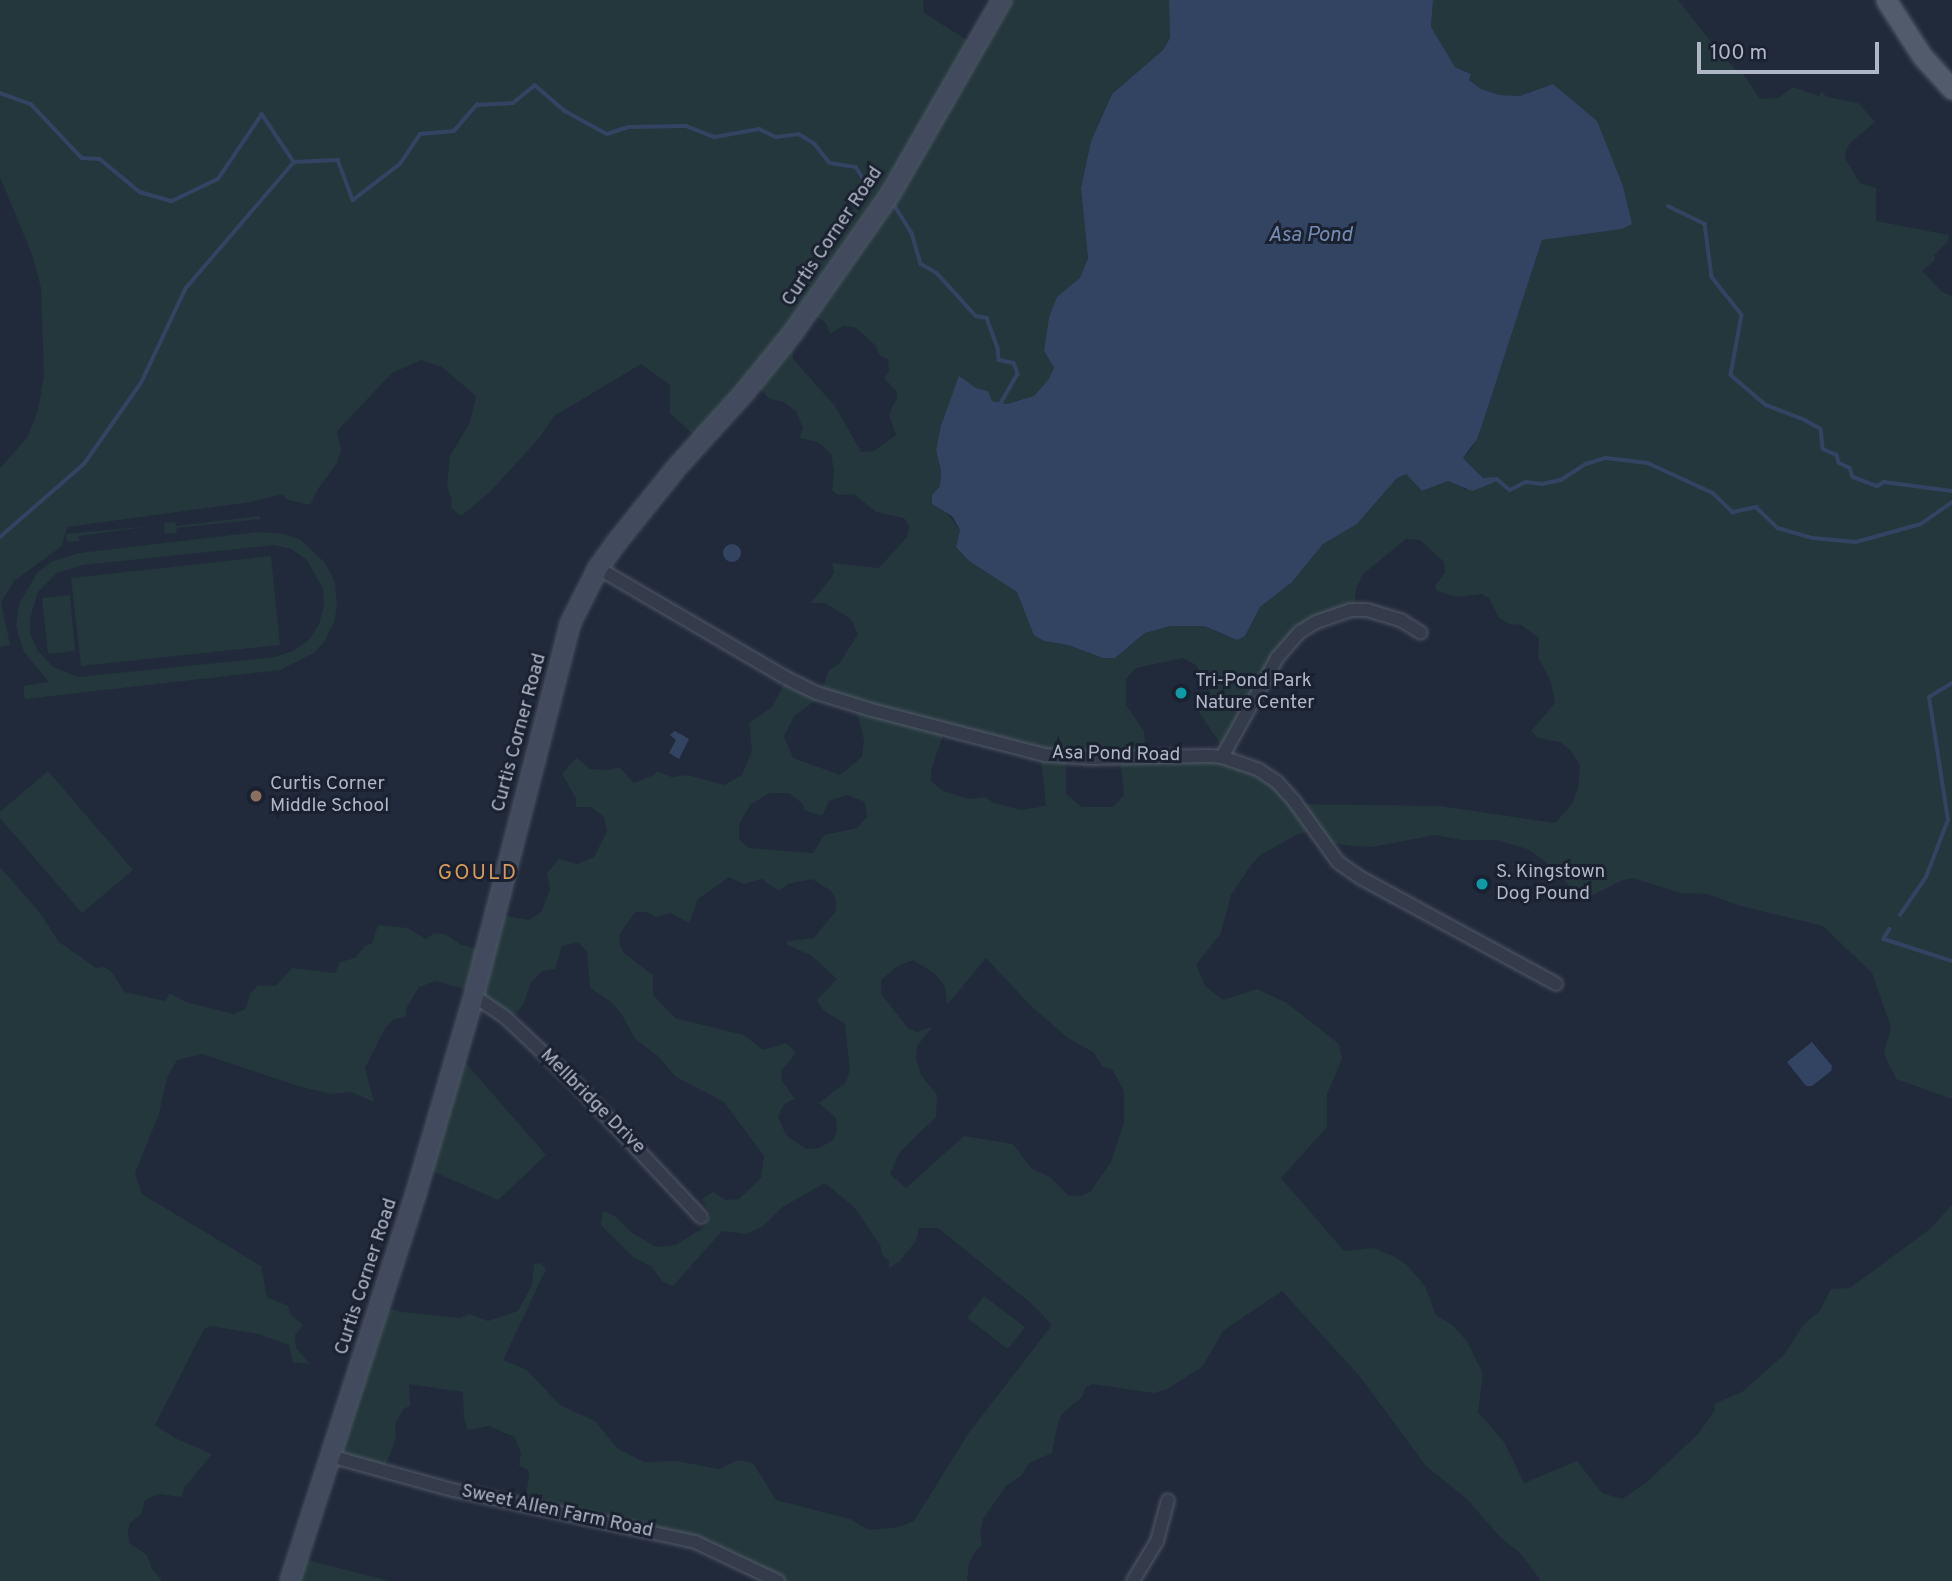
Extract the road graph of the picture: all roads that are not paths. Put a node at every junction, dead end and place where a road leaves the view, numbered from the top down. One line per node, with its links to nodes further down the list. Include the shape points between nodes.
1 (1002, 0): 4 (street, Curtis Corner Road, via 891,193 792,334 677,467)
2 (1886, 0): 3 (main road, via 1922,56)
3 (1952, 89)
4 (598, 568): 6 (street, Asa Pond Road, via 786,678 868,709 1045,755); 8 (street, Curtis Corner Road, via 570,624)
5 (1421, 633): 6 (street, via 1393,617 1367,610 1332,614 1308,627 1277,658)
6 (1222, 757): 7 (street, Asa Pond Road, via 1277,782 1325,848 1361,878)
7 (1556, 984)
8 (474, 996): 9 (street, Mellbridge Drive, via 504,1016 573,1081); 10 (street, Curtis Corner Road, via 416,1193)
9 (701, 1217)
10 (330, 1456): 12 (street, Curtis Corner Road); 13 (street, Sweet Allen Farm Road, via 453,1490 695,1542)
11 (1168, 1500): 14 (street, via 1157,1541)
12 (290, 1581)
13 (778, 1581)
14 (1133, 1581)

